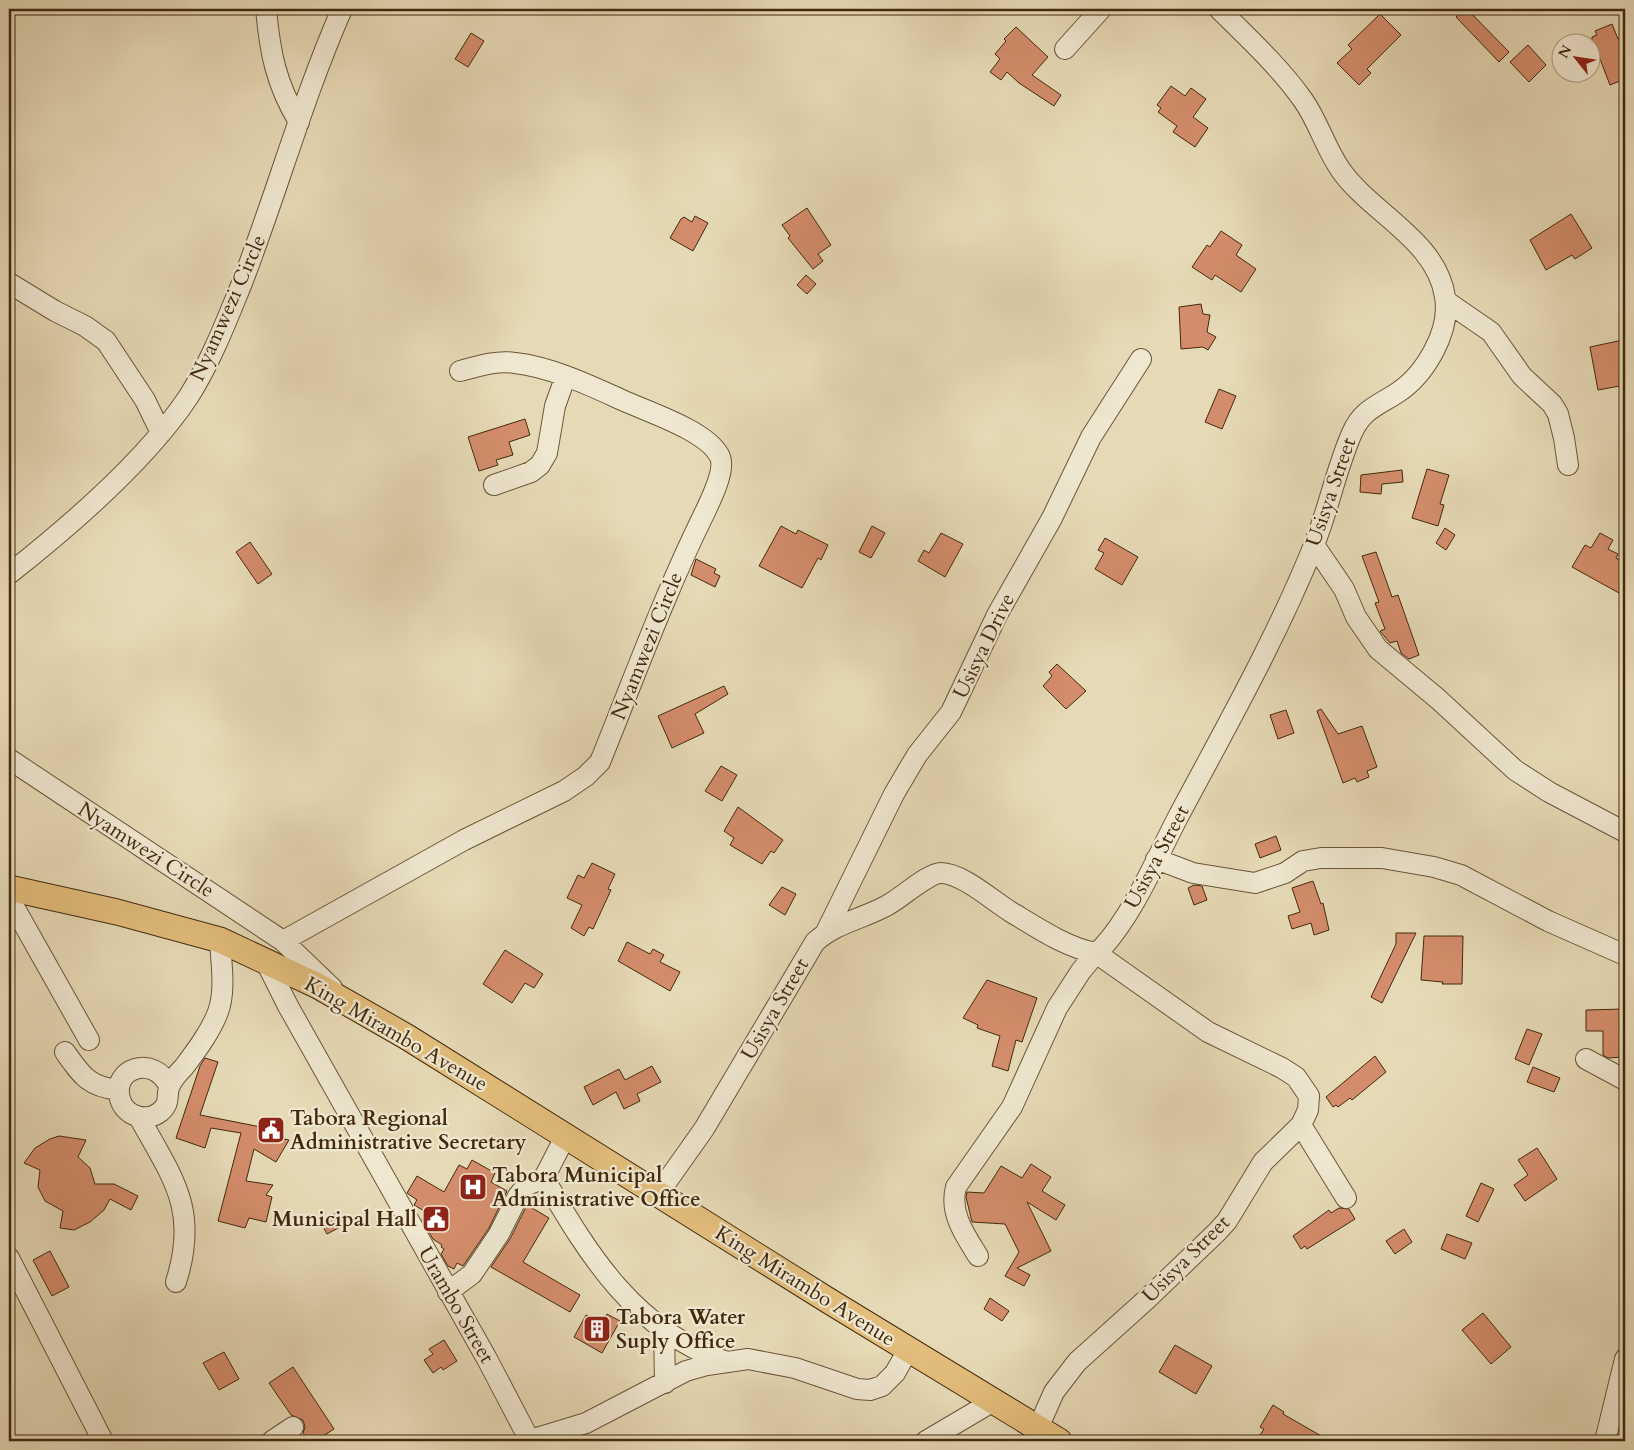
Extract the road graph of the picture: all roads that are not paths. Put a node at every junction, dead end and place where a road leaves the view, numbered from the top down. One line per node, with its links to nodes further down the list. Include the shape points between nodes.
1 (266, 9): 6 (street, via 275,72 284,97)
2 (342, 9): 6 (street, Nyamwezi Circle)
3 (1101, 9): 5 (street)
4 (1218, 9): 8 (street, Usisya Street, via 1303,99 1341,171 1429,260 1441,277)
5 (1065, 49)
6 (299, 122): 12 (street, Nyamwezi Circle, via 268,214 211,357)
7 (9, 283): 12 (street, via 106,341 145,400)
8 (1446, 301): 13 (street, via 1491,332 1522,376 1552,404 1558,414); 15 (street, Usisya Street, via 1445,323 1438,341 1415,377 1398,393 1372,406 1356,424 1341,457 1332,496)
9 (1141, 359): 22 (street, Usisya Drive, via 1091,437 1052,518 997,615 951,712 917,755 894,794)
10 (460, 371): 11 (street, Nyamwezi Circle, via 494,363 515,363)
11 (565, 378): 14 (street, via 555,406 547,453 540,464 531,472); 24 (street, Nyamwezi Circle, via 706,439 720,456 722,468 600,762 564,791 464,840)
12 (161, 433): 16 (street, Nyamwezi Circle, via 67,526)
13 (1568, 465)
14 (494, 485)
15 (1314, 545): 18 (street, via 1378,648 1515,770); 19 (street, Usisya Street, via 1263,659)
16 (9, 574)
17 (9, 759): 24 (street, Nyamwezi Circle)
18 (1625, 832)
19 (1156, 859): 25 (street, Usisya Street, via 1113,934); 26 (street, via 1193,873 1255,884 1286,873 1303,861 1321,858 1382,858 1426,866 1461,875 1548,921)
20 (9, 888): 23 (main road, King Mirambo Avenue, via 118,912)
21 (9, 898): 29 (street)
22 (826, 932): 25 (street, Usisya Street, via 887,906 940,872 954,876 1046,932); 39 (street, Usisya Street, via 815,942 704,1129)
23 (220, 940): 27 (main road, King Mirambo Avenue); 33 (street, via 222,978 218,1012)
24 (283, 941): 28 (street, Nyamwezi Circle)
25 (1096, 953): 36 (street, Usisya Street, via 1208,1032 1296,1077 1309,1096 1308,1110); 41 (street, via 1057,1008 1012,1107 956,1187 953,1198 956,1213)
26 (1625, 955)
27 (266, 960): 28 (main road, King Mirambo Avenue); 44 (street, Urambo Street, via 288,1006)
28 (344, 1000): 37 (main road, King Mirambo Avenue)
29 (88, 1040)
30 (65, 1052): 34 (street, via 96,1087)
31 (1586, 1059): 32 (street)
32 (1625, 1080)
33 (169, 1086): 34 (street, via 165,1077 148,1067 137,1068 125,1077); 35 (street, via 169,1096 162,1110 149,1117)
34 (119, 1090): 35 (street, via 124,1108)
35 (139, 1117): 43 (street, via 179,1194 184,1215 184,1256)
36 (1301, 1125): 40 (street); 52 (street, Usisya Street, via 1263,1162 1217,1232 1077,1362 1054,1392)
37 (565, 1137): 38 (street); 39 (main road, King Mirambo Avenue)
38 (544, 1178): 44 (street, via 527,1185 472,1274); 45 (street, via 581,1240 606,1274 643,1314)
39 (658, 1194): 46 (main road, King Mirambo Avenue)
40 (1346, 1198)
41 (978, 1256)
42 (9, 1258): 53 (street)
43 (176, 1282)
44 (448, 1292): 55 (street, Urambo Street)
45 (664, 1331): 48 (street, via 699,1352); 49 (street)
46 (908, 1350): 48 (street, via 888,1380 870,1390 795,1368 748,1359); 50 (main road, King Mirambo Avenue)
47 (1625, 1358): 58 (street)
48 (724, 1361): 49 (street, via 686,1371)
49 (665, 1383): 55 (street, via 586,1424)
50 (992, 1402): 52 (main road, King Mirambo Avenue); 56 (street)
51 (293, 1427): 54 (street)
52 (1038, 1428): 57 (main road, King Mirambo Avenue)
53 (103, 1441)
54 (272, 1441)
55 (529, 1441)
56 (926, 1441)
57 (1059, 1441)
58 (1605, 1441)

